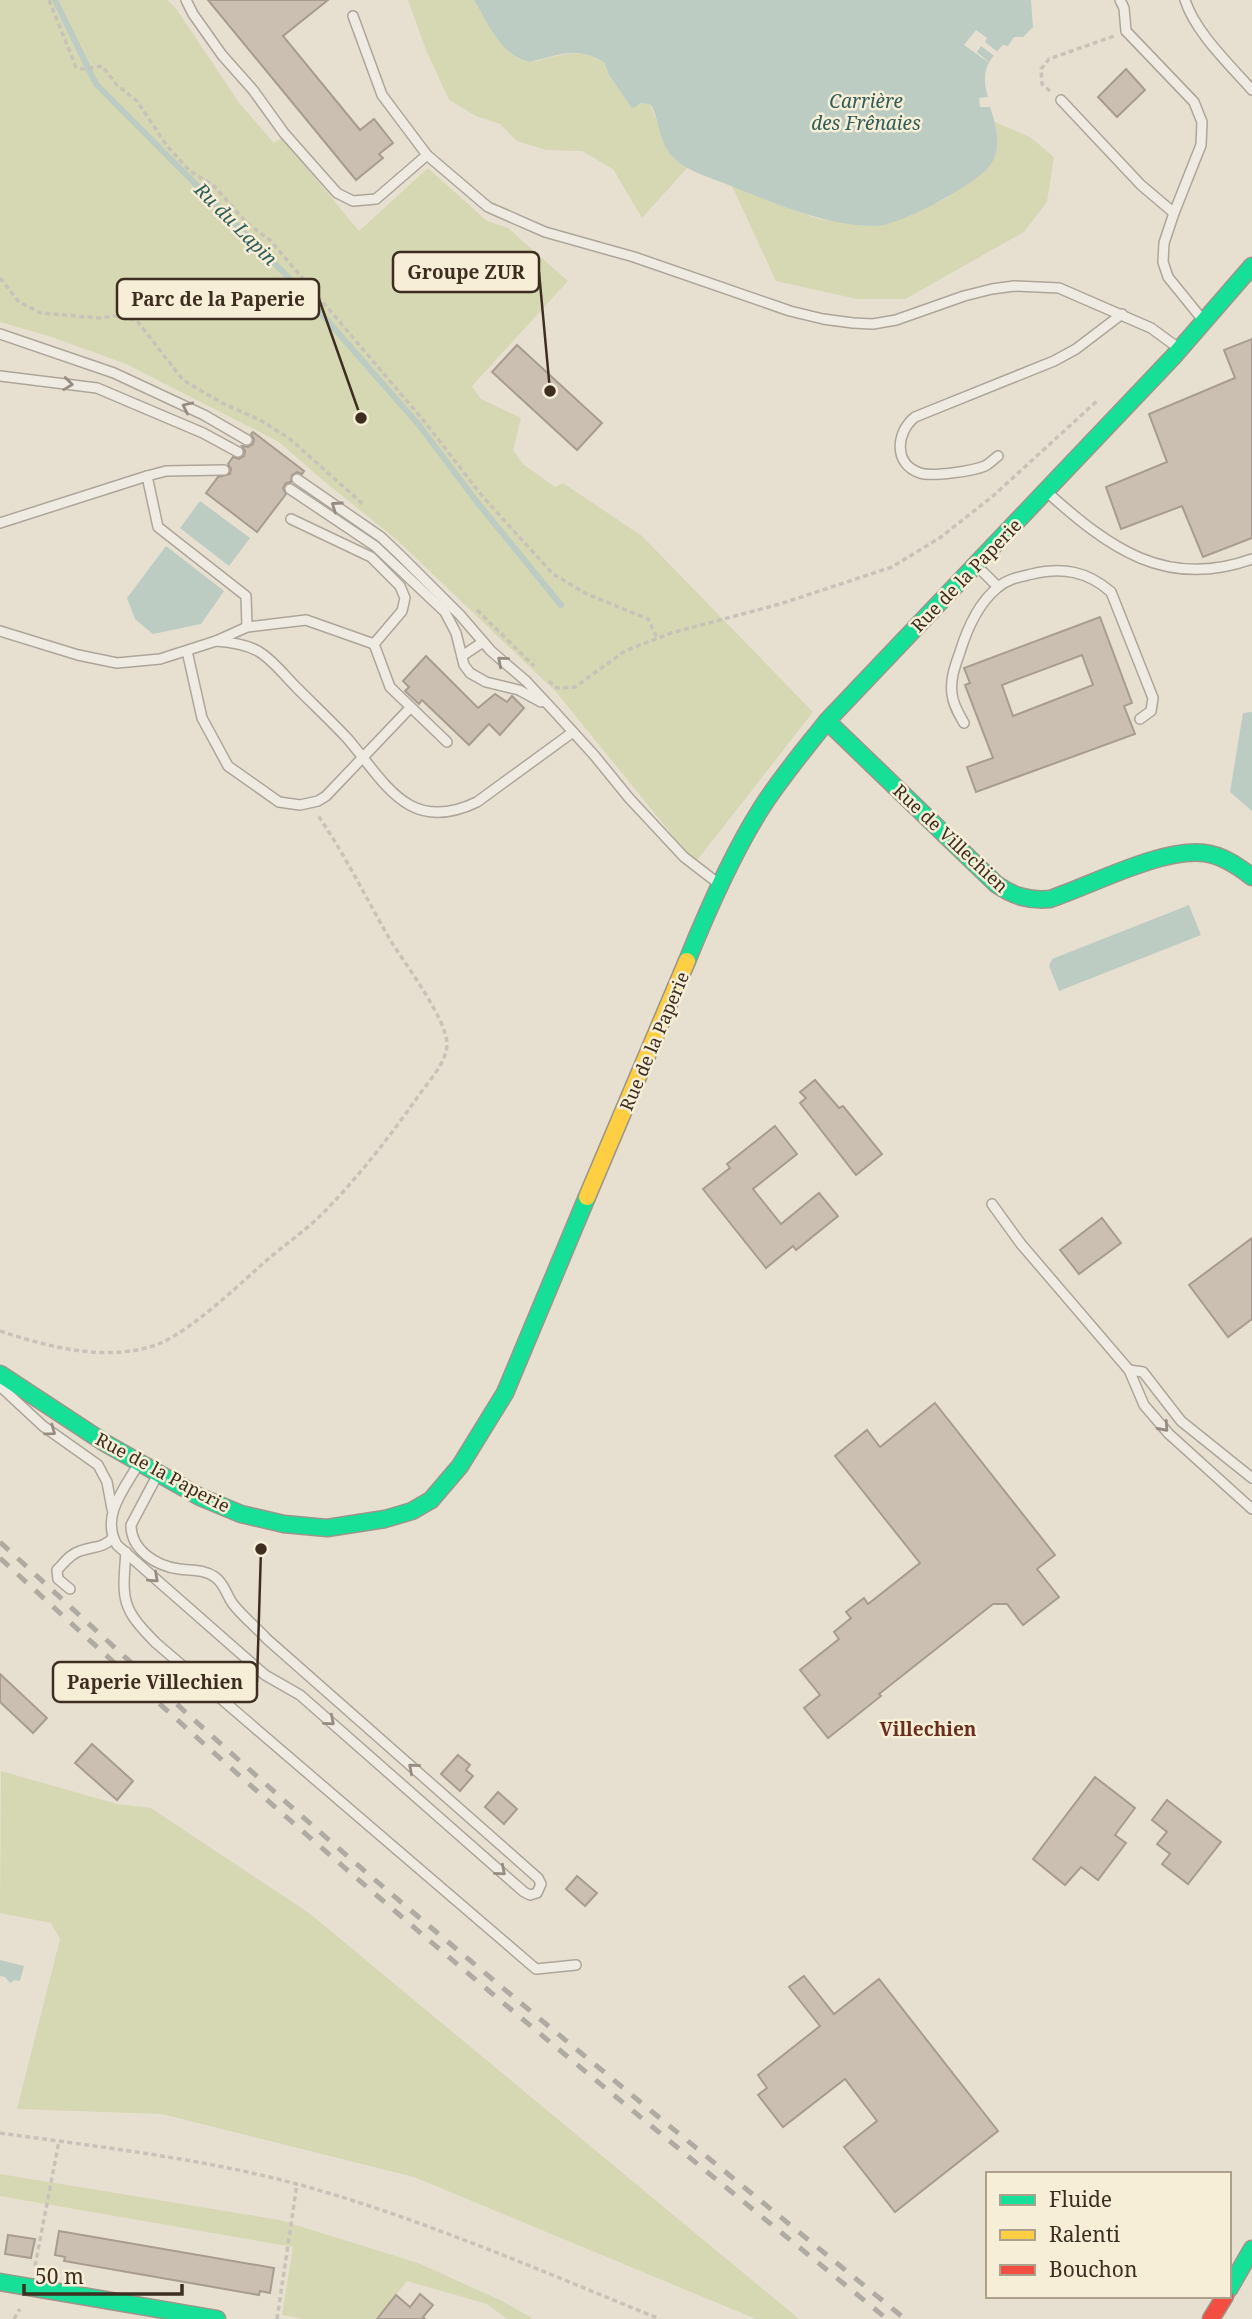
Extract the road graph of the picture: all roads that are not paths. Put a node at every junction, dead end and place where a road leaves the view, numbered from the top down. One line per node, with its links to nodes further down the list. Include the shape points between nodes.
1 (186, 0): 7 (lane, via 222,55 337,194 353,201 376,199)
2 (1120, 0): 8 (lane, via 1126,31 1194,102 1202,122 1201,145)
3 (1185, 0): 5 (lane, via 1212,44)
4 (353, 16): 7 (lane, via 382,95)
5 (1252, 90)
6 (1061, 100): 8 (lane, via 1141,185)
7 (427, 155): 10 (lane, via 488,207 545,232 822,319 873,324 1014,286 1059,288)
8 (1174, 213): 11 (lane, via 1164,243 1167,277)
9 (1252, 266): 11 (main road, Rue de la Paperie)
10 (1122, 314): 13 (lane); 17 (lane, via 1054,361 915,417 900,438 901,456 922,474 985,466)
11 (1204, 321): 13 (main road, Rue de la Paperie)
12 (0, 334): 15 (lane, one-way to 12, via 114,373)
13 (1180, 349): 22 (main road, Rue de la Paperie)
14 (0, 376): 16 (lane, one-way to 16, via 97,388)
15 (247, 440)
16 (238, 452)
17 (998, 456)
18 (224, 470): 19 (lane)
19 (146, 476): 24 (lane); 28 (lane, via 158,527 246,596)
20 (297, 479): 31 (lane, one-way to 20, via 380,537)
21 (290, 489): 34 (lane, via 376,546 445,612)
22 (1046, 491): 25 (lane, via 1093,531 1154,563 1208,570); 26 (main road, Rue de la Paperie)
23 (291, 519): 32 (lane, via 371,557 400,586 405,598 402,611)
24 (0, 523)
25 (1252, 559)
26 (975, 565): 27 (lane); 38 (main road, Rue de la Paperie)
27 (998, 587): 37 (lane, via 1012,579 1066,570 1091,578 1111,593 1153,698 1151,711); 39 (lane, via 975,615 953,674 953,703)
28 (247, 628): 30 (lane); 32 (lane, via 306,621)
29 (0, 631): 33 (lane, via 117,663)
30 (216, 641): 33 (lane); 42 (lane, via 243,645 268,658)
31 (483, 642): 34 (lane); 36 (lane, one-way to 31)
32 (374, 644): 35 (lane, via 390,687)
33 (187, 651): 42 (lane, via 202,718 228,766 279,802 300,806 326,796)
34 (462, 656): 36 (lane, via 477,679 519,690)
35 (410, 708): 41 (lane); 42 (lane)
36 (551, 708): 40 (lane)
37 (1140, 719)
38 (827, 721): 43 (main road, Rue de Villechien, via 996,884 1017,897 1050,899 1174,855 1203,852 1234,862); 44 (main road, Rue de la Paperie, via 762,807)
39 (964, 723)
40 (573, 732): 42 (lane, via 477,802 442,812 417,808 395,796); 44 (lane, via 684,857)
41 (447, 742)
42 (362, 758)
43 (1252, 877)
44 (720, 885): 50 (main road, Rue de la Paperie, via 498,1407 440,1491 423,1506 386,1519 308,1527 241,1514)
45 (992, 1204): 46 (lane)
46 (1129, 1370): 51 (lane, via 1143,1372 1181,1421); 52 (lane, one-way to 52, via 1144,1405 1169,1434)
47 (0, 1374): 49 (main road, Rue de la Paperie)
48 (0, 1386): 53 (lane, one-way to 53, via 43,1426 98,1465 107,1482)
49 (139, 1462): 50 (main road, Rue de la Paperie); 53 (lane)
50 (158, 1473): 55 (lane, one-way to 50, via 265,1675 300,1695 524,1892 539,1891 538,1878 267,1639 238,1610 218,1578 158,1562 138,1548 131,1525)
51 (1252, 1478)
52 (1252, 1509)
53 (112, 1511): 54 (lane)
54 (113, 1538): 55 (lane); 56 (lane, via 98,1548 71,1555 57,1570 58,1579)
55 (125, 1552): 57 (lane, via 126,1604 156,1643 536,1969)
56 (70, 1589)
57 (576, 1965)
58 (1252, 2249): 60 (main road)
59 (0, 2282): 62 (main road)
60 (1231, 2286)
61 (1224, 2298): 63 (main road)
62 (217, 2319)
63 (1211, 2319)

